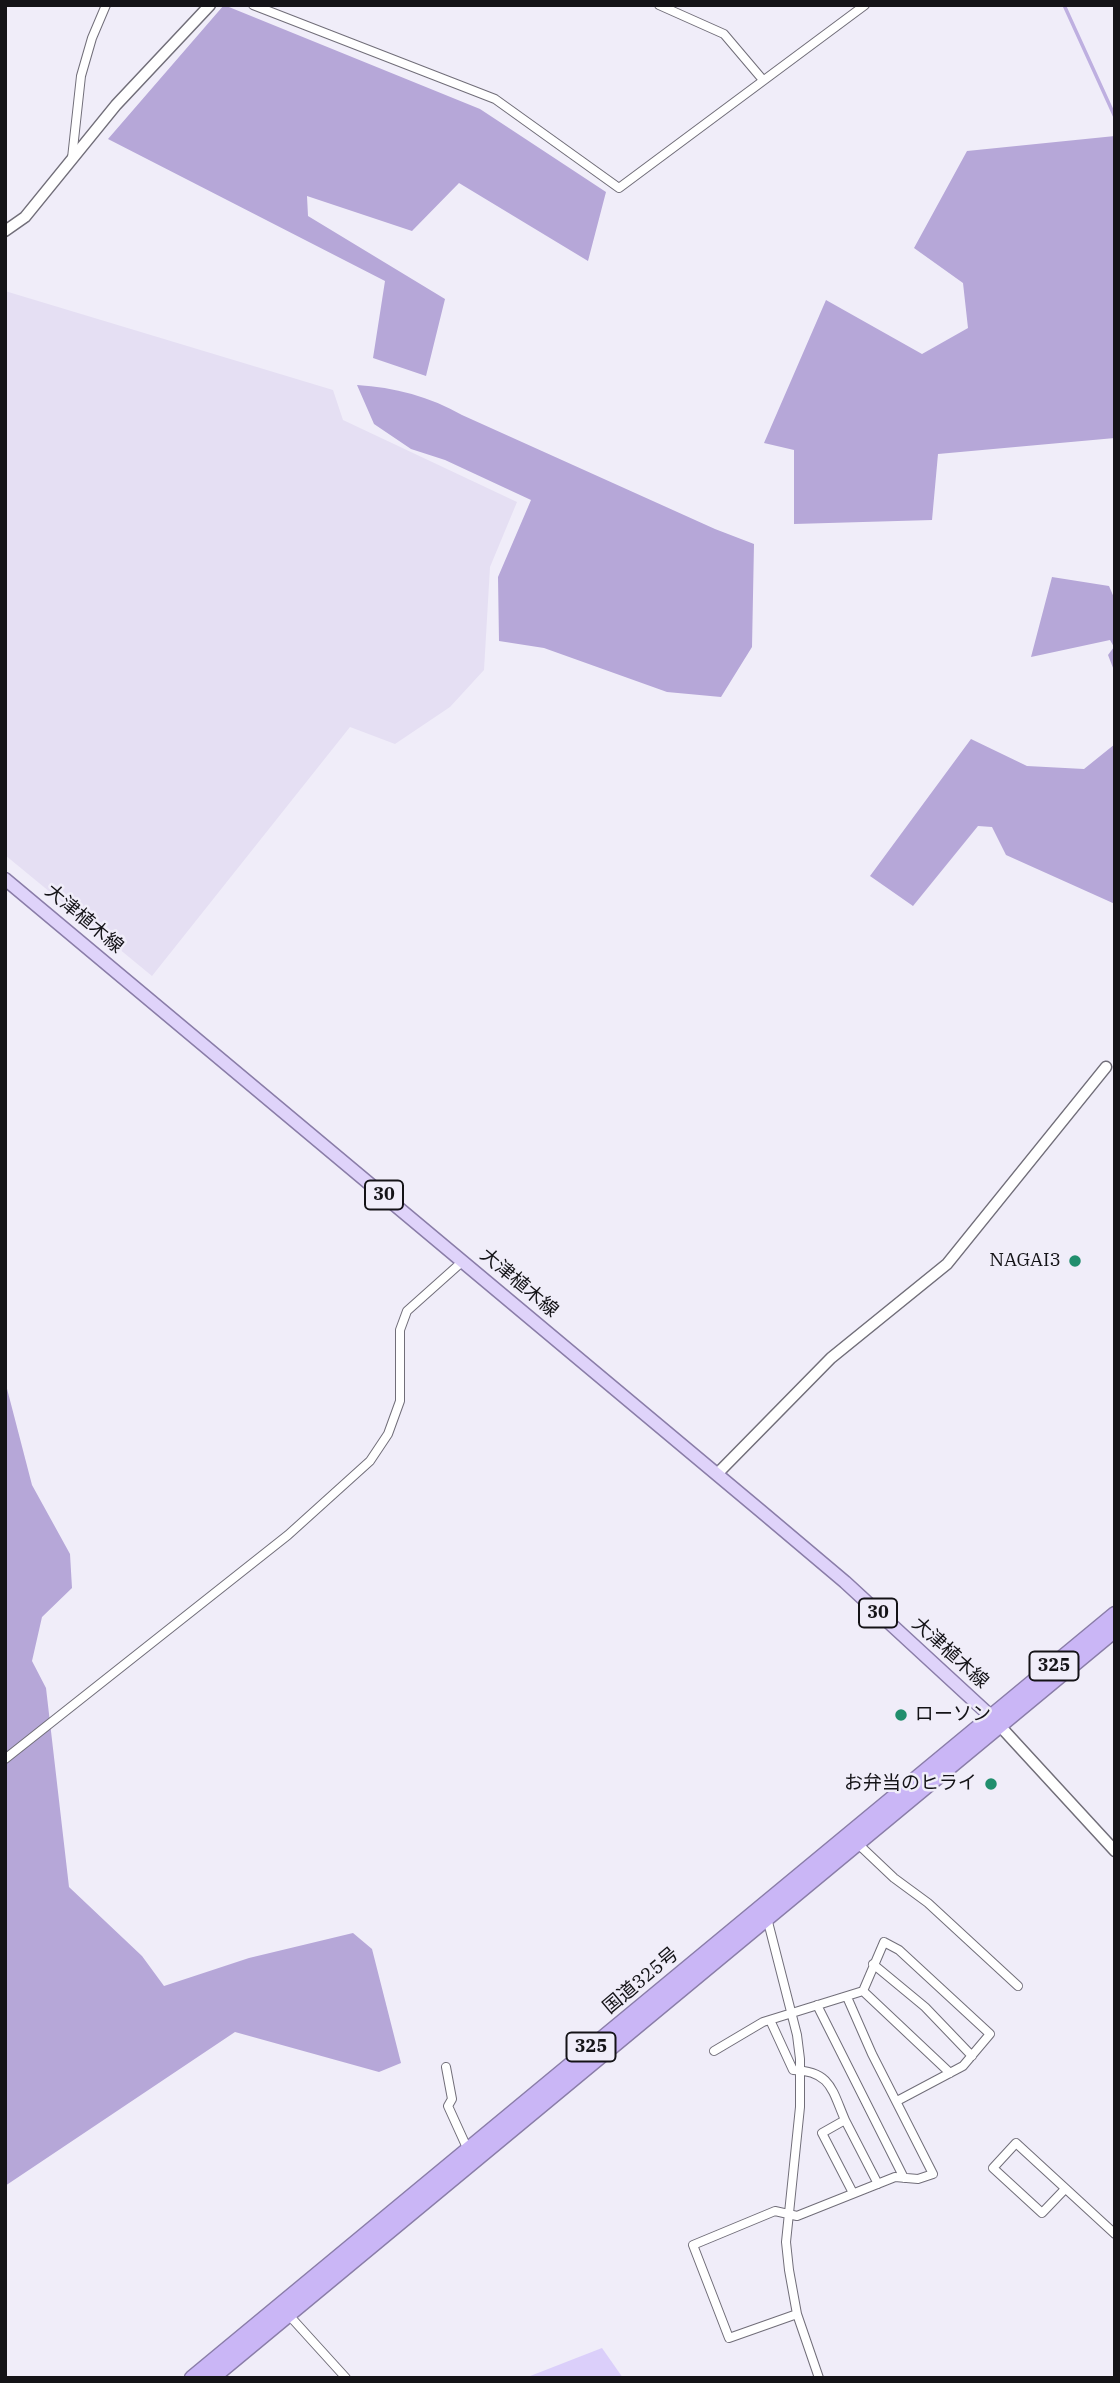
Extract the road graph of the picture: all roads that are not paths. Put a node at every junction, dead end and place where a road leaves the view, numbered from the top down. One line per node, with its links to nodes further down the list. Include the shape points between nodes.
1 (106, 5): 7 (street, via 81,76)
2 (210, 5): 7 (street, via 116,105)
3 (253, 5): 6 (street, via 495,99 619,188)
4 (659, 5): 6 (street, via 724,34)
5 (865, 5): 6 (street)
6 (763, 80)
7 (71, 161): 8 (street, via 25,217)
8 (5, 231)
9 (5, 879): 11 (main road, 大津植木線 / 30)
10 (1106, 1067): 12 (street, via 947,1264 831,1358)
11 (463, 1261): 12 (main road, 大津植木線 / 30); 16 (street, via 407,1311 400,1330 400,1401 388,1434 370,1461 288,1535)
12 (717, 1474): 15 (main road, 大津植木線 / 30, via 845,1583)
13 (1115, 1614): 15 (highway, 国道325号 / 325)
14 (1115, 1630): 15 (highway, 国道325号 / 325)
15 (996, 1722): 17 (highway, 国道325号 / 325); 18 (street)
16 (5, 1759)
17 (853, 1840): 19 (highway, 国道325号 / 325); 21 (street)
18 (1115, 1851)
19 (763, 1912): 25 (street); 34 (highway, 国道325号 / 325); 41 (highway, 国道325号 / 325)
20 (873, 1964): 22 (street); 28 (street, via 925,2007); 28 (street, via 884,1942 925,1973 990,2034)
21 (1018, 1986)
22 (863, 1991): 23 (street); 31 (street)
23 (847, 1997): 24 (street); 32 (street)
24 (817, 2005): 25 (street); 35 (street)
25 (792, 2013): 26 (street); 30 (street)
26 (770, 2020): 27 (street); 30 (street, via 793,2070)
27 (713, 2052)
28 (972, 2056): 31 (street)
29 (446, 2067): 34 (street, via 452,2099 448,2106)
30 (800, 2070): 33 (street, via 819,2073 827,2080); 39 (street)
31 (950, 2073): 32 (street)
32 (897, 2101): 35 (street, via 933,2174)
33 (845, 2120): 36 (street); 38 (street, via 822,2133)
34 (468, 2150): 41 (highway, 国道325号 / 325)
35 (904, 2178): 36 (street)
36 (878, 2184): 38 (street)
37 (1065, 2189): 37 (street, via 1016,2143 993,2168 1042,2213); 40 (street)
38 (853, 2193): 39 (street, via 797,2216)
39 (790, 2214): 42 (street, via 786,2242); 42 (street, via 775,2211 693,2245 729,2338)
40 (1115, 2234)
41 (284, 2309): 43 (highway, 国道325号 / 325); 44 (highway, 国道325号 / 325); 45 (street)
42 (797, 2314): 46 (street)
43 (192, 2378)
44 (212, 2378)
45 (346, 2378)
46 (819, 2378)

